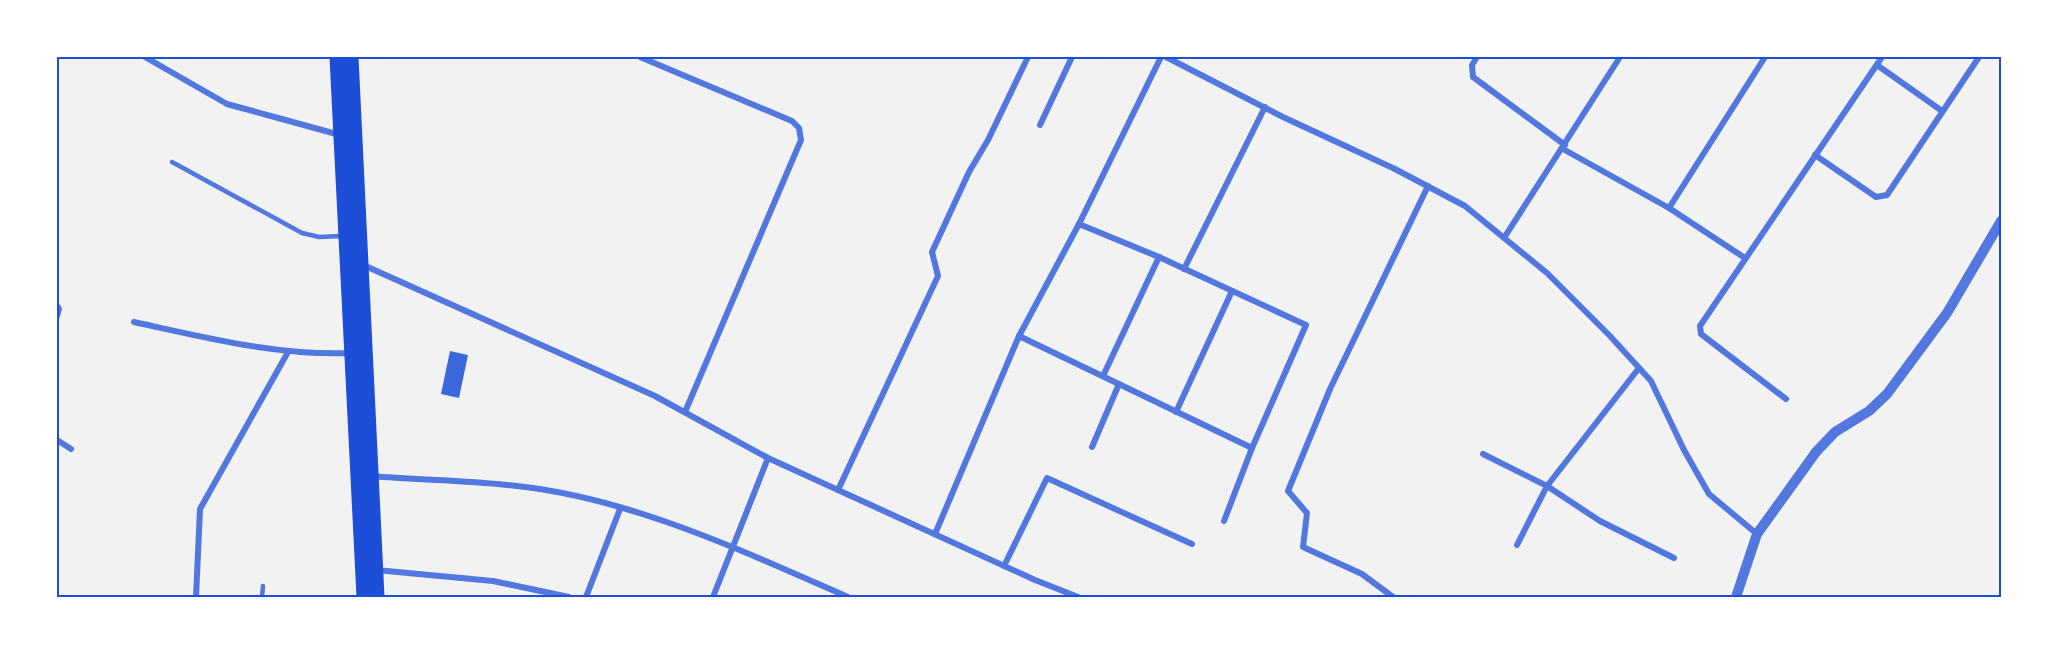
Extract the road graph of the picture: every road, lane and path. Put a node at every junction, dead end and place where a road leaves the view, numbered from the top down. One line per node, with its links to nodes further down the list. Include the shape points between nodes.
1 (145, 57): 15 (street)
2 (163, 57): 15 (street)
3 (337, 57): 20 (main road)
4 (351, 57): 32 (main road)
5 (640, 57): 45 (street, via 792,121 800,128 799,151)
6 (1028, 57): 55 (street, via 932,252 938,276)
7 (1072, 57): 19 (street)
8 (1161, 57): 27 (street)
9 (1166, 57): 17 (street)
10 (1477, 57): 21 (street, via 1472,65 1473,76)
11 (1620, 57): 21 (street)
12 (1766, 57): 25 (street)
13 (1882, 57): 16 (street)
14 (1979, 57): 18 (street)
15 (159, 65): 20 (street, via 227,104)
16 (1877, 65): 18 (street); 22 (street)
17 (1265, 107): 24 (street); 33 (street)
18 (1942, 111): 22 (street, via 1882,198)
19 (1040, 125)
20 (341, 135): 28 (main road)
21 (1564, 147): 25 (street); 29 (street)
22 (1815, 155): 31 (street)
23 (172, 162): 28 (lane, via 302,232 320,237)
24 (1428, 186): 29 (street, via 1465,206); 76 (street, via 1335,378 1288,491 1307,513 1303,547 1362,574)
25 (1669, 208): 31 (street)
26 (2001, 221): 59 (street, via 1947,313 1887,394 1869,411 1835,432 1816,452)
27 (1079, 224): 30 (street); 38 (street)
28 (347, 236): 40 (main road)
29 (1504, 238): 41 (street, via 1547,273)
30 (1159, 257): 33 (street); 42 (street)
31 (1745, 258): 44 (street, via 1703,319 1701,334)
32 (360, 263): 45 (street); 53 (main road)
33 (1184, 269): 34 (street)
34 (1232, 291): 46 (street); 49 (street, via 1306,325)
35 (57, 306): 36 (street)
36 (57, 316)
37 (134, 322): 39 (street)
38 (1019, 336): 42 (street); 58 (street)
39 (288, 352): 40 (street); 67 (street, via 200,509)
40 (354, 352): 69 (main road)
41 (1639, 368): 54 (street); 59 (street, via 1651,381 1709,494)
42 (1103, 376): 43 (street)
43 (1119, 384): 46 (street); 48 (street)
44 (1786, 399)
45 (685, 412): 52 (street)
46 (1176, 412): 49 (street)
47 (57, 440): 50 (street)
48 (1092, 447)
49 (1252, 448): 57 (street)
50 (71, 449)
51 (1483, 454): 54 (street)
52 (768, 458): 55 (street); 62 (street)
53 (371, 476): 56 (street, via 508,485); 65 (main road)
54 (1547, 486): 61 (street); 63 (street, via 1600,521)
55 (838, 490): 58 (street)
56 (620, 509): 62 (street); 72 (street)
57 (1224, 521)
58 (935, 534): 64 (street)
59 (1757, 534): 77 (street)
60 (1192, 544): 64 (street, via 1047,478)
61 (1517, 545)
62 (732, 546): 73 (street); 74 (street)
63 (1674, 558)
64 (1004, 566): 75 (street)
65 (376, 570): 70 (main road); 71 (street, via 494,581)
66 (262, 586): 68 (lane)
67 (196, 597)
68 (262, 597)
69 (364, 597)
70 (378, 597)
71 (569, 597)
72 (586, 597)
73 (713, 597)
74 (848, 597)
75 (1078, 597)
76 (1393, 597)
77 (1736, 597)

